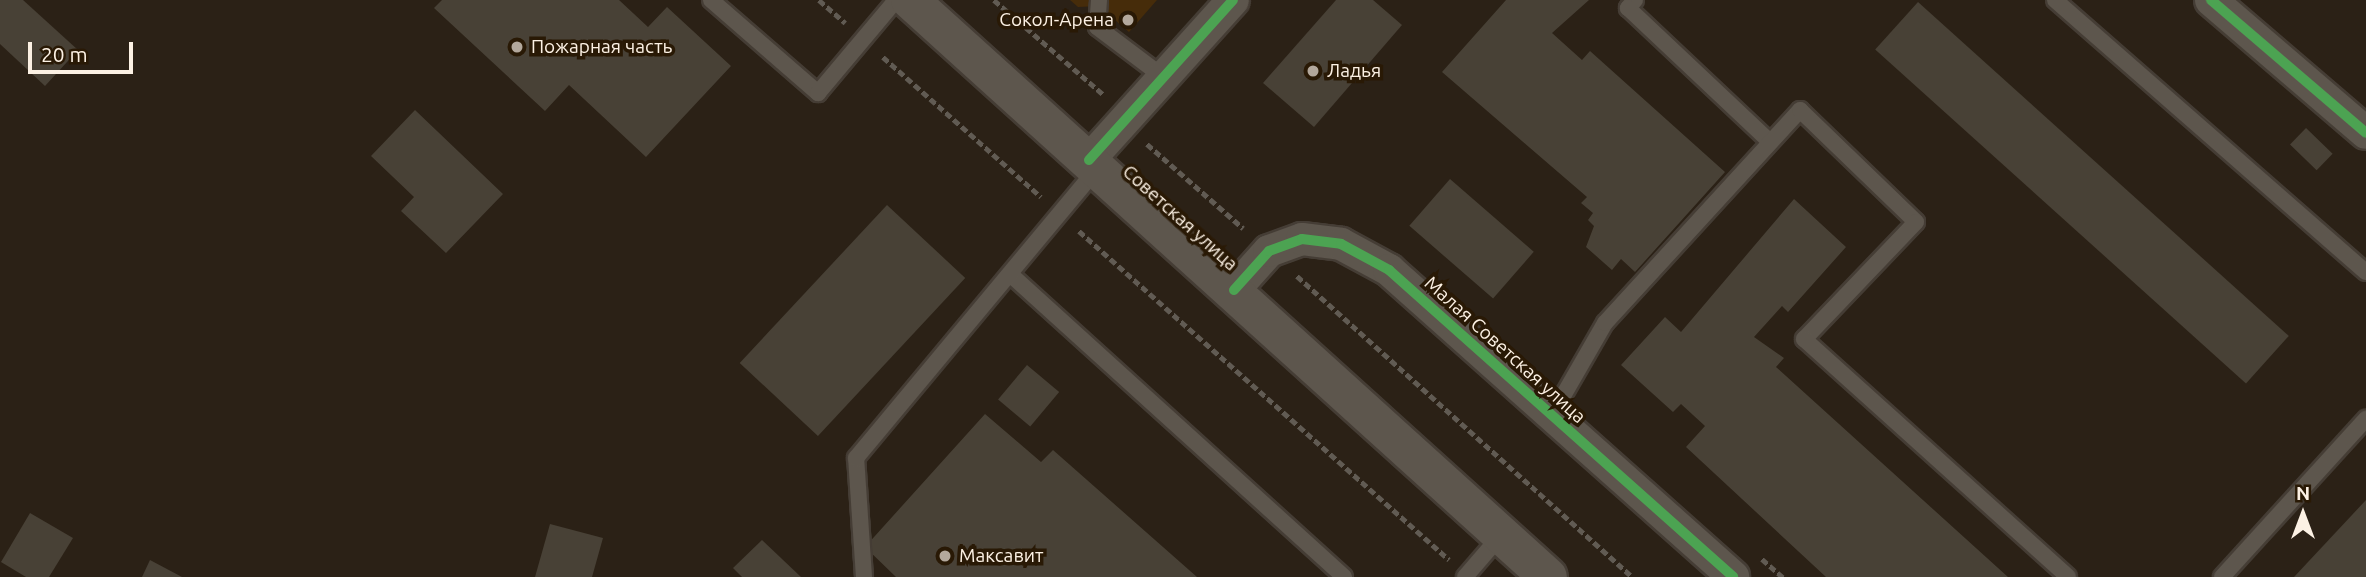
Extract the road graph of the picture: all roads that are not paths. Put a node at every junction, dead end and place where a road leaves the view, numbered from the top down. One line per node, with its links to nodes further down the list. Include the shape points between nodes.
1 (711, 0): 2 (lane, via 818,93)
2 (896, 0)
3 (910, 0): 12 (main road, Советская улица)
4 (1099, 0): 9 (lane, via 1097,27)
5 (1233, 0): 9 (street)
6 (1635, 0): 11 (lane, via 1628,8)
7 (2055, 0): 13 (lane)
8 (2211, 0): 10 (street)
9 (1166, 79): 12 (street)
10 (2366, 133)
11 (1770, 142): 16 (lane, via 1605,323); 24 (lane, via 1800,110 1916,222 1804,339)
12 (1094, 164): 14 (lane); 15 (main road, Советская улица)
13 (2366, 272)
14 (1010, 274): 20 (lane, via 856,458); 21 (lane)
15 (1234, 290): 16 (street, Малая Советская улица, via 1269,251 1303,239 1341,244 1389,270); 18 (main road, Советская улица)
16 (1552, 415): 23 (street, Малая Советская улица)
17 (2366, 419): 25 (lane)
18 (1502, 534): 19 (lane); 22 (main road, Советская улица)
19 (1461, 572)
20 (864, 577)
21 (1344, 577)
22 (1548, 577)
23 (1733, 577)
24 (2068, 577)
25 (2221, 577)

